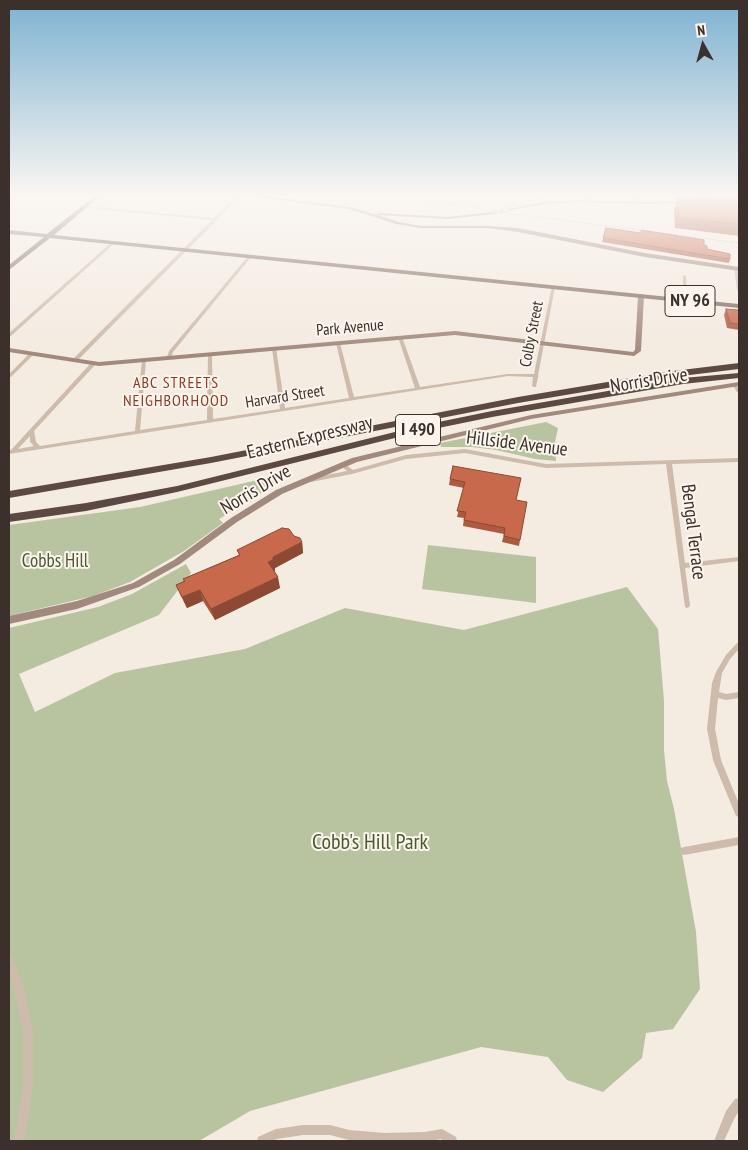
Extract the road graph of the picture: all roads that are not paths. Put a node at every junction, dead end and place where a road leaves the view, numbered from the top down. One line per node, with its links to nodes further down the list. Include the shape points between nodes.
1 (35, 248): 8 (main road)
2 (108, 248): 16 (street)
3 (165, 248): 6 (main road, NY 96)
4 (188, 248): 6 (street)
5 (607, 248): 9 (street)
6 (186, 250): 7 (main road, NY 96); 26 (street)
7 (250, 256): 11 (main road, NY 96); 24 (street)
8 (9, 268)
9 (737, 269): 12 (street)
10 (684, 276): 14 (street)
11 (553, 287): 13 (main road, NY 96); 19 (street, Colby Street)
12 (739, 290)
13 (640, 296): 14 (main road, NY 96); 19 (street, Park Avenue, via 636,354)
14 (685, 300): 15 (main road, NY 96)
15 (739, 306)
16 (9, 335)
17 (400, 337): 18 (street, Park Avenue); 19 (street, Park Avenue, via 458,333); 33 (street)
18 (338, 342): 20 (street, Park Avenue); 35 (street)
19 (542, 343): 30 (street, Colby Street)
20 (274, 348): 23 (street, Park Avenue); 36 (street)
21 (9, 350): 22 (street, Park Avenue)
22 (32, 354): 26 (street, Park Avenue); 29 (street)
23 (210, 354): 24 (street, Park Avenue); 37 (street)
24 (169, 357): 25 (street, Park Avenue)
25 (144, 360): 27 (street, Park Avenue); 39 (street)
26 (74, 361): 27 (street, Park Avenue)
27 (93, 364): 38 (street)
28 (739, 366): 46 (highway, Eastern Expressway / I 490, via 518,400)
29 (9, 376)
30 (537, 376): 32 (street, Colby Street); 33 (street, Harvard Street, via 508,375)
31 (738, 381): 34 (street); 44 (street, Norris Drive, via 531,417); 49 (highway, Eastern Expressway / I 490, via 674,383 492,414 166,491)
32 (534, 386)
33 (418, 389): 35 (street, Harvard Street)
34 (739, 392)
35 (352, 399): 36 (street, Harvard Street)
36 (283, 410): 37 (street, Harvard Street)
37 (210, 421): 39 (street, Harvard Street)
38 (32, 431): 40 (street); 41 (street)
39 (137, 432): 40 (street, Harvard Street)
40 (39, 448): 41 (street, Harvard Street)
41 (11, 452)
42 (739, 460): 43 (street, Hillside Avenue)
43 (669, 463): 45 (street, Hillside Avenue, via 546,466 476,451 452,451 406,457); 51 (street, Bengal Terrace)
44 (342, 464): 45 (street); 47 (street, Norris Drive)
45 (352, 472): 47 (street, Hillside Avenue)
46 (80, 483): 48 (highway, Eastern Expressway / I 490)
47 (293, 485): 53 (street, Norris Drive, via 234,520 177,562 136,585 84,604)
48 (9, 493)
49 (9, 518)
50 (739, 559): 51 (street)
51 (682, 566): 52 (street, Bengal Terrace)
52 (687, 605)
53 (9, 620)
54 (739, 645): 55 (street, via 723,664)
55 (715, 694): 56 (street, via 726,697); 57 (street, via 713,743)
56 (739, 694)
57 (739, 813)
58 (739, 841): 59 (street)
59 (684, 851)
60 (9, 960): 62 (street, via 19,988 28,1034 28,1088)
61 (739, 1103): 65 (street)
62 (19, 1141)
63 (262, 1141): 64 (street, via 276,1134 303,1130 330,1130 385,1138 442,1134)
64 (452, 1141)
65 (719, 1141)

